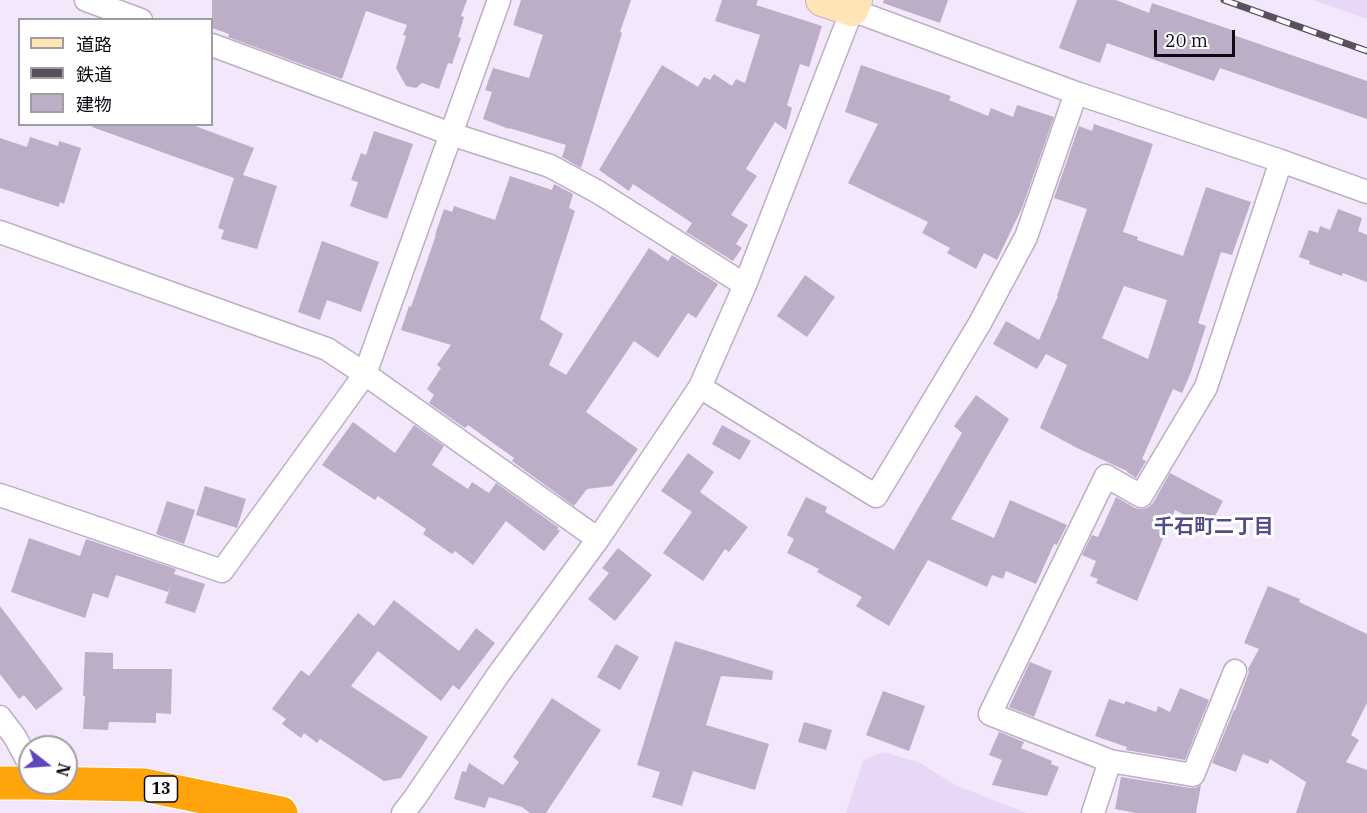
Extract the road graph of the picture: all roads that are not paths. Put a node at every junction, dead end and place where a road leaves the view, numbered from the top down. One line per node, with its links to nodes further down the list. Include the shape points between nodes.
1 (86, 0): 5 (street)
2 (500, 0): 8 (street)
3 (822, 0): 4 (street)
4 (854, 5): 7 (street); 12 (street)
5 (136, 18)
6 (213, 45): 8 (street)
7 (1076, 93): 9 (street); 14 (street, via 1026,237 980,323 876,496)
8 (451, 134): 12 (street, via 550,166); 13 (street)
9 (1281, 161): 10 (street); 20 (street, via 1206,387 1141,496 1106,476 990,714)
10 (1367, 192)
11 (0, 232): 13 (street, via 327,349)
12 (745, 285): 14 (street)
13 (365, 374): 15 (street, via 222,571); 16 (street)
14 (700, 387): 16 (street)
15 (0, 495)
16 (598, 539): 25 (street)
17 (1235, 671): 20 (street, via 1193,775)
18 (0, 717): 19 (street)
19 (18, 743)
20 (1110, 761): 26 (street)
21 (0, 783): 22 (highway, 13)
22 (18, 783)
23 (78, 784): 24 (highway, 13, via 144,785)
24 (281, 813)
25 (403, 813)
26 (1093, 813)

